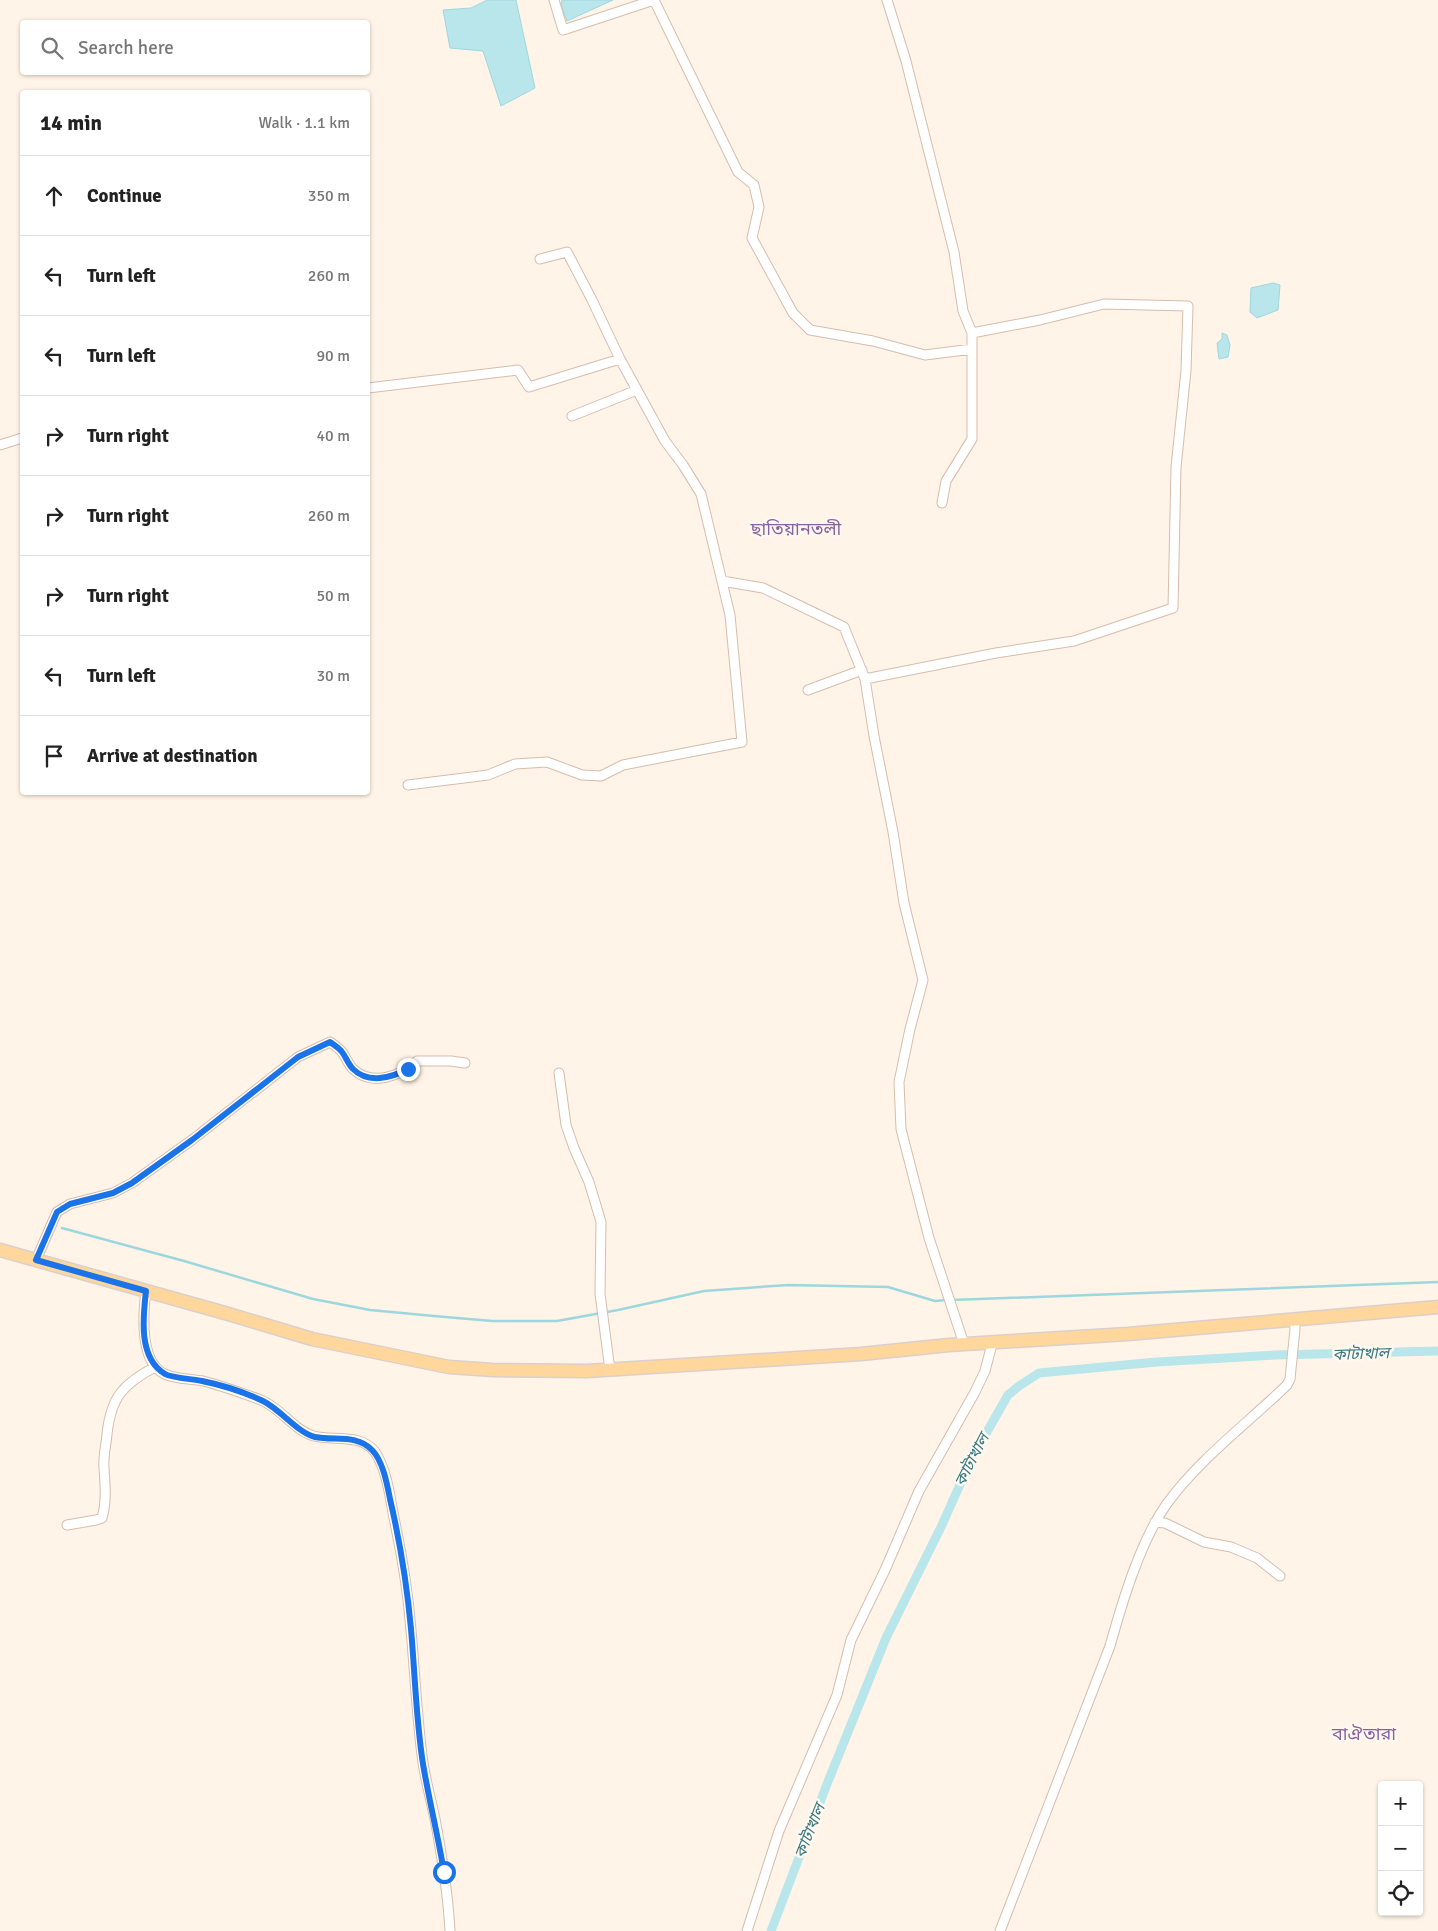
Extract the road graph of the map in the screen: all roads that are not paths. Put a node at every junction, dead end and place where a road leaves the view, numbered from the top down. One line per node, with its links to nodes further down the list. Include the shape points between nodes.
1 (554, 0): 2 (street, via 563,30)
2 (654, 0): 6 (street, via 738,172 754,185 759,207 752,238 793,313 810,330 873,341 925,355)
3 (887, 0): 5 (street, via 906,61 954,252 963,311)
4 (540, 259): 7 (street, via 567,252)
5 (972, 333): 6 (street); 16 (street, via 1104,304 1188,306 1186,370 1176,467 1173,608 1074,641)
6 (972, 349): 13 (street, via 972,439 946,481)
7 (620, 360): 8 (street, via 529,387 518,370); 9 (street)
8 (370, 388)
9 (637, 390): 10 (street); 14 (street, via 665,441 701,494)
10 (572, 416)
11 (20, 439): 12 (street)
12 (0, 445)
13 (942, 503)
14 (722, 581): 15 (street, via 763,588 844,627); 18 (street, via 730,615 742,742 623,765 601,776 582,775 548,762 515,764 488,775)
15 (862, 670): 16 (street); 17 (street)
16 (865, 679): 26 (street, via 904,903 923,980 900,1082 901,1128 930,1238)
17 (808, 690)
18 (408, 785)
19 (465, 1063): 22 (street, via 417,1061 397,1075 370,1078 353,1069 342,1052 330,1042 314,1049 281,1069 132,1183 113,1193 70,1204 57,1212)
20 (559, 1073): 29 (street, via 566,1125 601,1222 600,1294)
21 (0, 1250): 22 (main road)
22 (36, 1260): 23 (main road)
23 (146, 1291): 28 (street, via 143,1320 146,1346); 29 (main road, via 312,1339 449,1367)
24 (1438, 1307): 25 (main road)
25 (1294, 1325): 27 (main road); 30 (street, via 1287,1385 1177,1490)
26 (964, 1344): 27 (main road); 29 (main road)
27 (992, 1344): 34 (street, via 975,1392 919,1492 851,1640 837,1695 779,1831)
28 (156, 1366): 31 (street, via 130,1382 112,1406 103,1452 106,1492 102,1518); 33 (street, via 166,1375 205,1382 264,1401 303,1432 315,1437 351,1439 365,1443 374,1451 388,1489 402,1553 423,1764 444,1872)
29 (610, 1370)
30 (1155, 1522): 32 (street, via 1165,1523 1204,1542 1231,1547 1257,1558); 35 (street)
31 (67, 1525)
32 (1280, 1576)
33 (450, 1931)
34 (747, 1931)
35 (1000, 1931)

